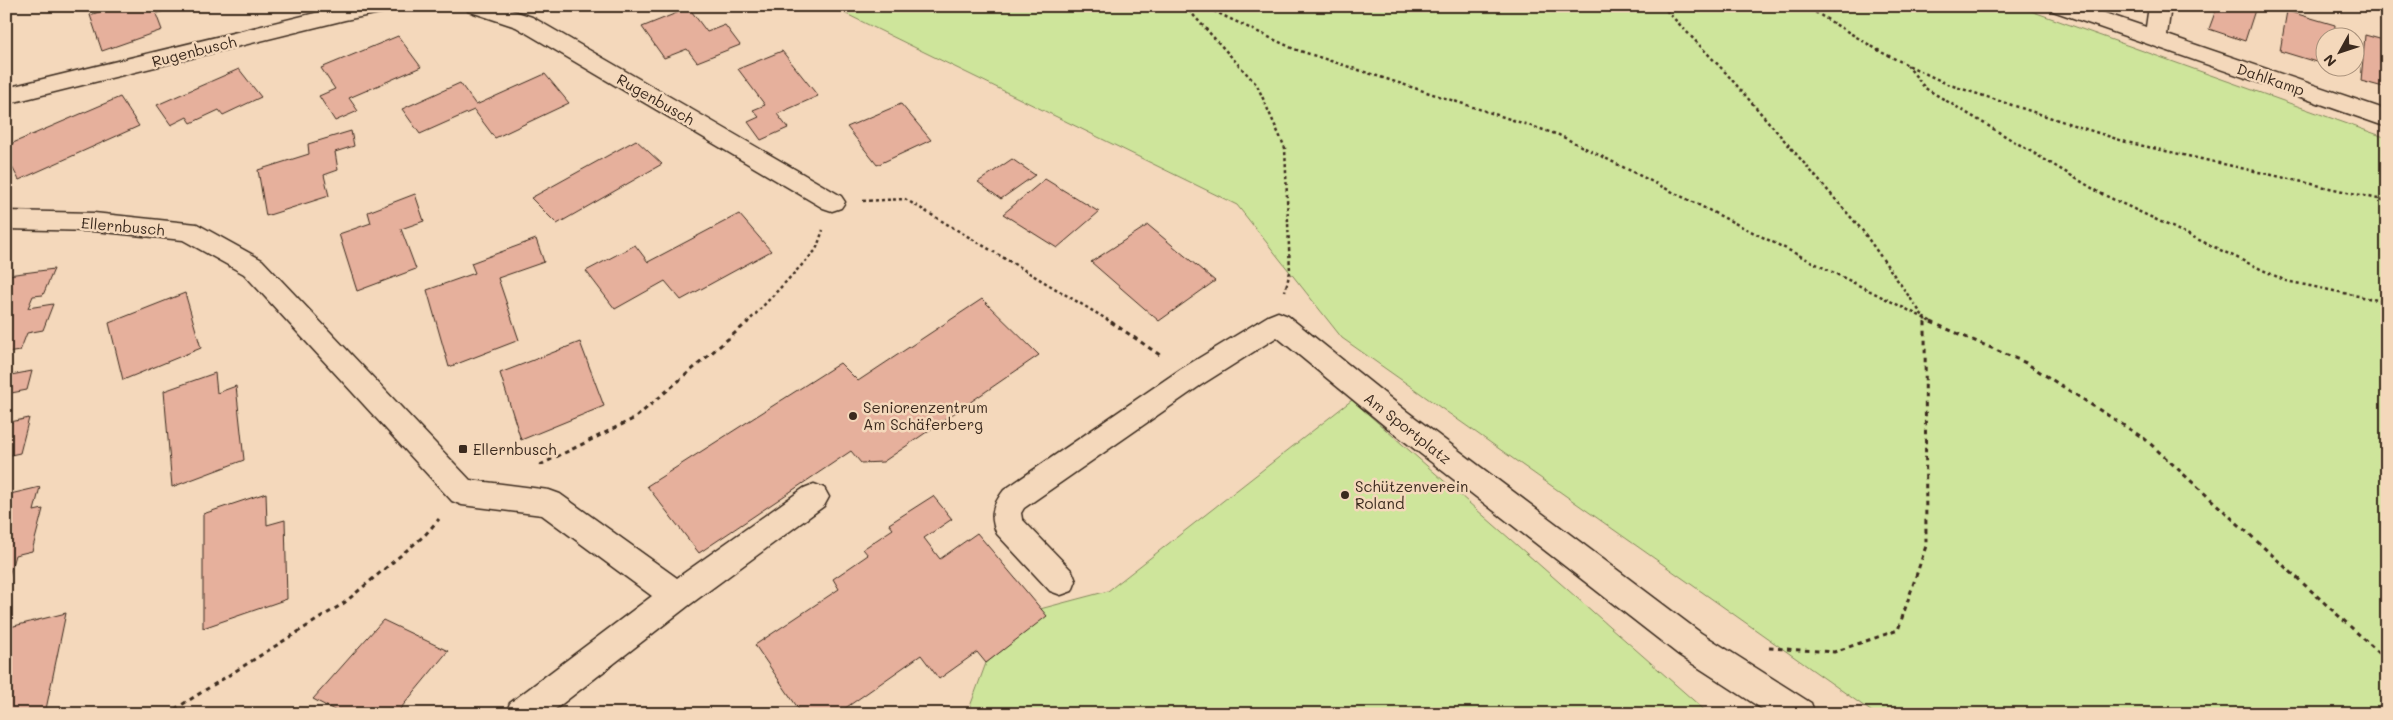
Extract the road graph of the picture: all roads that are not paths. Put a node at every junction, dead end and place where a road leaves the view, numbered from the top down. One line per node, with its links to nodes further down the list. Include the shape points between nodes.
1 (382, 6): 6 (street, Rugenbusch)
2 (476, 6): 8 (street, Rugenbusch, via 524,22)
3 (2061, 6): 5 (street, Dahlkamp)
4 (2160, 6): 5 (street)
5 (2155, 39): 7 (street, Dahlkamp)
6 (6, 96)
7 (2387, 119)
8 (832, 202)
9 (6, 220): 12 (street, Ellernbusch, via 94,222 188,231 253,267 462,492 549,503)
10 (814, 497): 12 (street)
11 (1061, 581): 14 (street, Am Sportplatz, via 1008,525 1006,510 1014,499 1192,377 1278,323 1394,418 1690,644)
12 (677, 596): 13 (street)
13 (522, 714)
14 (1799, 714)

